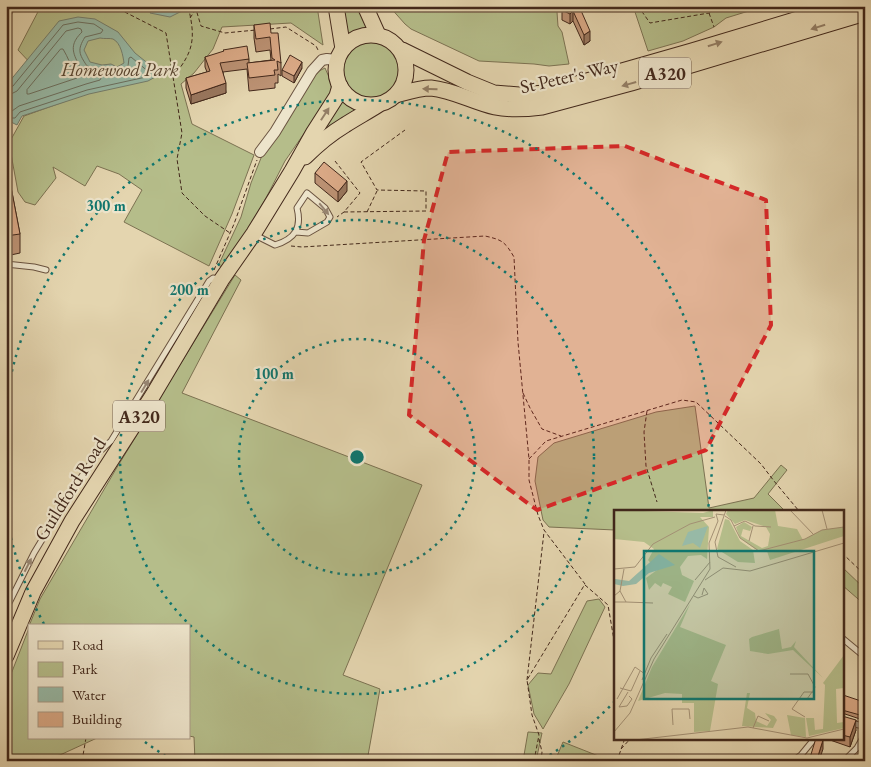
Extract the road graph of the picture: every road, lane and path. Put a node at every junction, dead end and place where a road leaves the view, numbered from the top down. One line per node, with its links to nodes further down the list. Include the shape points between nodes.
1 (10, 6): 13 (street)
2 (113, 6): 22 (path, via 166,34)
3 (188, 6): 15 (path)
4 (195, 6): 11 (path)
5 (198, 6): 11 (path)
6 (336, 6): 21 (main road)
7 (365, 6): 19 (main road)
8 (638, 6): 12 (path, via 650,23)
9 (726, 6): 12 (path)
10 (841, 6): 20 (main road, St Peter's Way / A320, one-way to 10, via 494,93 545,93)
11 (196, 10): 15 (path); 18 (path, via 201,26 225,33)
12 (709, 12): 16 (path)
13 (6, 13)
14 (865, 13): 24 (main road, St Peter's Way / A320, one-way to 24, via 542,107 501,108 429,88)
15 (190, 19): 22 (path, via 192,47)
16 (714, 27)
17 (269, 29): 21 (path, via 286,27)
18 (260, 30)
19 (378, 35): 20 (main road, A320); 21 (main road, via 355,38)
20 (402, 50): 24 (main road, via 407,72)
21 (334, 56): 23 (main road); 27 (street, via 312,71)
22 (172, 77): 35 (path, via 182,133 178,159 182,193 205,216)
23 (340, 86): 25 (main road, via 357,102); 29 (main road, Guildford Road / A320, one-way to 23)
24 (396, 95): 25 (main road, A320)
25 (378, 105): 29 (main road, Guildford Road / A320, via 318,144)
26 (405, 130): 30 (path, via 361,162)
27 (260, 152): 35 (path)
28 (335, 161): 31 (path, via 360,193)
29 (292, 171): 36 (main road, Guildford Road / A320)
30 (377, 190): 32 (path); 32 (path, via 426,191 426,211)
31 (344, 212): 32 (path); 33 (path)
32 (367, 212)
33 (328, 222): 34 (lane, via 308,233); 34 (lane, one-way to 33, via 300,218 296,208 307,193 325,208 330,217)
34 (296, 232): 37 (lane, via 285,242)
35 (230, 233): 40 (path, via 214,267)
36 (254, 233): 37 (lane); 40 (main road, Guildford Road / A320)
37 (275, 245): 41 (path, via 302,247 485,236 498,239 514,257)
38 (6, 264): 39 (lane)
39 (46, 270)
40 (218, 278): 51 (lane, Guildford Road, one-way to 40, via 34,553 71,492 97,454 111,441 209,281); 52 (main road, Guildford Road / A320, via 153,395 72,521)
41 (522, 392): 43 (path, via 542,429); 44 (path)
42 (648, 411): 43 (path); 45 (path, via 644,432 646,466); 46 (path, via 682,400 696,402 761,464)
43 (562, 436): 44 (path, via 546,441)
44 (529, 459): 47 (path, via 529,480)
45 (656, 502)
46 (798, 510)
47 (544, 530): 50 (path); 57 (path)
48 (844, 555): 49 (path)
49 (865, 575)
50 (585, 584): 53 (path, via 608,605); 57 (path)
51 (6, 609)
52 (9, 639): 55 (main road, Guildford Road / A320)
53 (614, 640)
54 (844, 640): 56 (lane)
55 (6, 656)
56 (865, 658)
57 (527, 680): 60 (path)
58 (844, 721): 59 (lane, via 859,724)
59 (865, 733): 71 (lane, via 857,748)
60 (538, 736): 67 (path); 68 (path)
61 (86, 740): 66 (path)
62 (624, 740): 65 (path)
63 (629, 740): 65 (path)
64 (813, 740): 70 (lane)
65 (621, 750): 69 (path)
66 (82, 761)
67 (534, 761)
68 (541, 761)
69 (617, 761)
70 (793, 761)
71 (844, 761)

